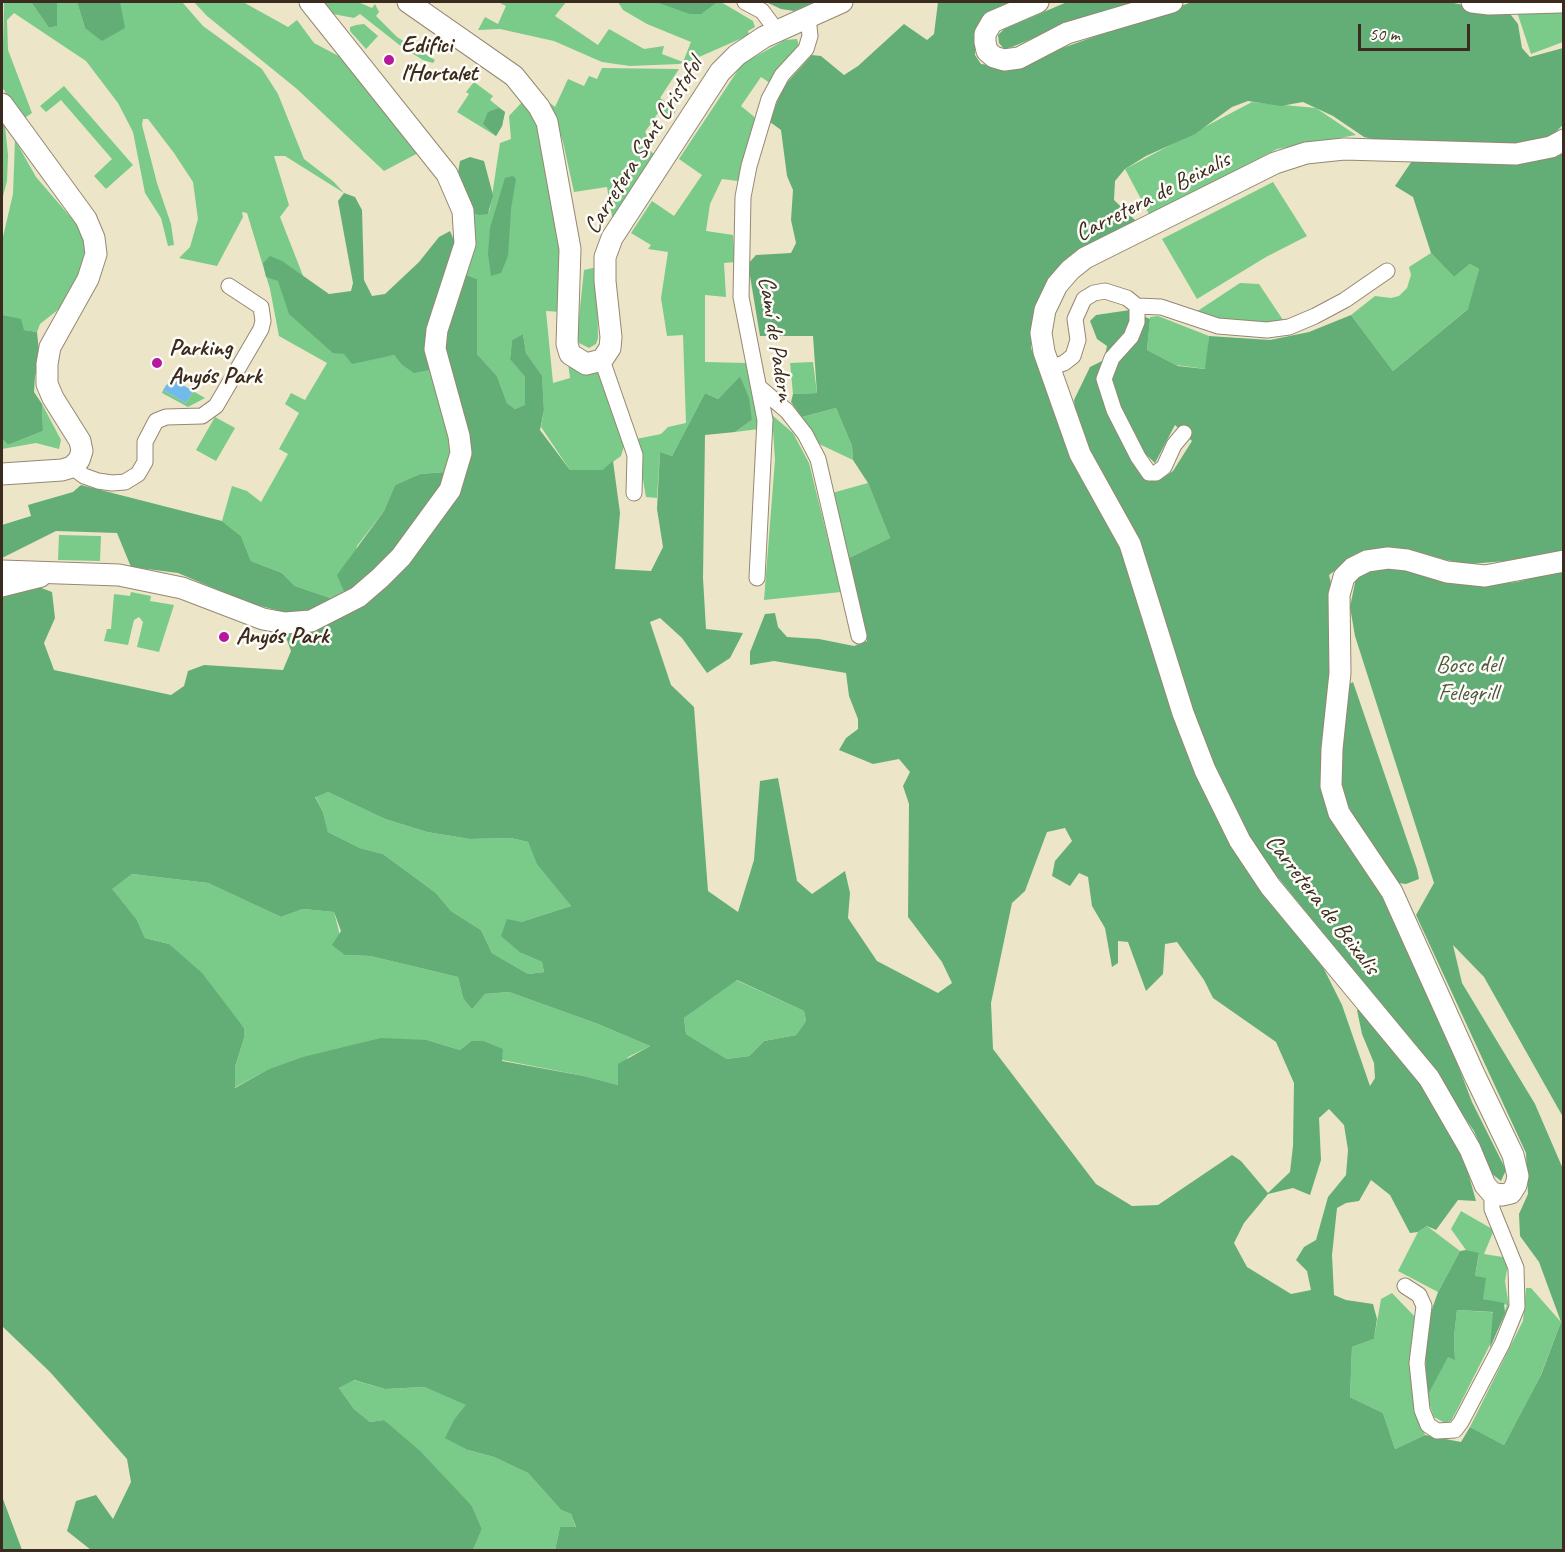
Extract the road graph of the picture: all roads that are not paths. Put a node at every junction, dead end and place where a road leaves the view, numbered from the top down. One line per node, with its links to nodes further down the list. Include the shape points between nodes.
1 (310, 2): 27 (main road, via 447,174 463,211 465,244 437,330 435,350 461,453 450,490 401,557 380,578 358,597 311,621 285,623 263,619 182,588 119,575)
2 (408, 2): 18 (main road, Carretera Sant Cristofol, via 504,68 539,107 547,122 570,249 567,345 570,354 586,364)
3 (745, 2): 12 (street, via 762,11)
4 (842, 2): 11 (main road, Carretera Sant Cristofol)
5 (1038, 2): 6 (main road, via 992,22 985,34 987,51 1004,60 1019,58 1067,33)
6 (1172, 2)
7 (1472, 2): 10 (main road)
8 (1548, 2): 9 (main road); 10 (main road)
9 (1560, 2)
10 (1513, 3)
11 (808, 17): 12 (main road, Carretera Sant Cristofol); 20 (street, Camí de Padern, via 810,36 806,48 782,75 769,99 743,197 741,297)
12 (777, 31): 18 (main road, Carretera Sant Cristofol, via 737,55 720,72 612,238 605,257 611,337 610,348)
13 (2, 105): 22 (main road, via 81,213 94,238 93,268 50,347 47,364 47,384 53,398 80,441 79,460)
14 (1563, 140): 19 (main road, Carretera de Beixalis, via 1551,147 1516,154 1344,149 1306,153 1275,163 1085,258 1070,270 1057,285 1041,322)
15 (1386, 271): 17 (street, via 1345,300 1289,327 1218,326 1161,307)
16 (229, 286): 22 (street, via 261,307 263,321 216,406 202,416 156,421 145,442 145,462 138,474 125,482 98,481)
17 (1137, 306): 19 (street, via 1105,291 1084,299 1075,318 1078,340 1073,356); 21 (street, via 1137,322 1131,337 1117,351 1104,379 1111,402 1149,473 1164,467)
18 (602, 360): 24 (street, via 635,455)
19 (1050, 368): 31 (main road, Carretera de Beixalis, via 1087,469 1130,544 1204,770 1240,841 1270,886 1429,1078)
20 (760, 388): 28 (street, Camí de Padern, via 765,448); 30 (street, via 806,434 818,459)
21 (1184, 433)
22 (72, 467): 23 (main road)
23 (2, 474)
24 (634, 493)
25 (1563, 561): 31 (main road, Carretera de Beixalis, via 1485,576 1447,572 1407,560 1367,561 1344,577 1340,595 1340,673 1330,786 1339,813 1392,892 1513,1155 1516,1185 1511,1193)
26 (2, 571): 27 (main road)
27 (47, 572): 29 (street, via 42,579)
28 (757, 578)
29 (2, 589)
30 (859, 636)
31 (1492, 1193): 32 (street, via 1492,1209 1516,1268 1517,1307 1507,1334 1455,1430 1437,1431 1428,1425 1422,1410 1417,1363 1424,1306 1419,1295)
32 (1405, 1286)

